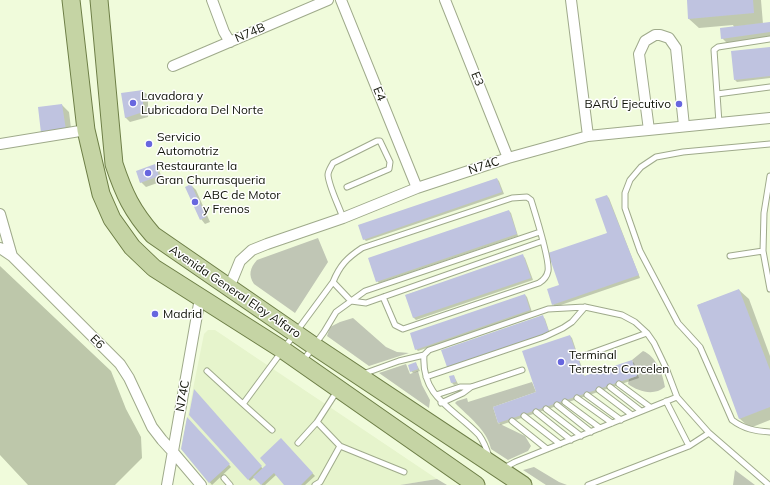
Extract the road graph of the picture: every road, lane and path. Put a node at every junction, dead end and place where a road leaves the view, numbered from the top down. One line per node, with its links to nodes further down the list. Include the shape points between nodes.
1 (71, 0): 16 (main road, Avenida General Eloy Alfaro)
2 (99, 0): 34 (main road, Avenida General Eloy Alfaro, via 114,164 122,189 134,211 153,235)
3 (212, 0): 9 (street)
4 (328, 0): 9 (street, N74B)
5 (341, 0): 24 (street, E4)
6 (445, 0): 21 (street, E3)
7 (571, 0): 18 (street)
8 (770, 39): 12 (lane, via 715,48)
9 (230, 42): 10 (street, N74B)
10 (173, 66)
11 (770, 87): 12 (lane)
12 (717, 94): 14 (lane)
13 (770, 118): 14 (street, N74C)
14 (719, 123): 15 (street, N74C)
15 (684, 126): 17 (street, N74C); 17 (street, via 676,48 669,38 654,35 645,41 639,54)
16 (86, 130): 19 (street); 37 (main road, Avenida General Eloy Alfaro, via 102,194 112,219 132,247 154,268)
17 (649, 130): 18 (street, N74C)
18 (588, 136): 21 (street, N74C)
19 (0, 144)
20 (770, 144): 78 (lane, via 656,157 630,180 626,193 626,208 640,251 678,323 700,347 732,420 748,429)
21 (508, 158): 24 (street, N74C)
22 (770, 176): 30 (lane, via 764,213)
23 (347, 187): 26 (lane, via 389,169 390,162 380,141 333,163 330,168 328,174)
24 (417, 188): 26 (street, N74C)
25 (0, 214): 31 (street)
26 (343, 218): 34 (street, N74C, via 252,250 240,261)
27 (540, 232): 28 (lane); 33 (lane, via 532,200 527,197 512,198 362,248 349,256 338,270); 38 (lane, via 365,291)
28 (543, 241): 36 (lane); 36 (lane, via 549,269 539,283 403,329 395,325)
29 (0, 248): 31 (street, E6)
30 (763, 250): 32 (lane); 35 (lane)
31 (12, 256): 87 (street, E6, via 120,364 152,427)
32 (730, 256)
33 (333, 282): 38 (lane); 40 (lane)
34 (230, 288): 40 (main road, Avenida General Eloy Alfaro)
35 (770, 289)
36 (383, 297): 38 (lane, via 366,303)
37 (200, 298): 43 (main road, Avenida General Eloy Alfaro); 87 (street, N74C)
38 (352, 301): 42 (lane, via 336,312)
39 (585, 307): 41 (lane, via 622,315); 44 (lane, via 548,309 429,350); 50 (lane, via 572,322 550,334)
40 (296, 332): 42 (main road, Avenida General Eloy Alfaro); 43 (lane)
41 (647, 333): 45 (lane); 58 (lane, via 666,368)
42 (314, 346): 46 (lane); 49 (main road, Avenida General Eloy Alfaro)
43 (283, 350): 46 (main road, Avenida General Eloy Alfaro); 63 (lane)
44 (424, 355): 49 (lane, via 378,367); 50 (lane)
45 (586, 355)
46 (302, 364): 54 (main road, Avenida General Eloy Alfaro)
47 (522, 370): 52 (lane)
48 (208, 371): 63 (lane)
49 (359, 376): 88 (main road, Avenida General Eloy Alfaro)
50 (426, 377): 56 (lane)
51 (619, 384): 65 (lane)
52 (471, 386): 56 (lane); 62 (lane, via 463,393)
53 (610, 387): 67 (lane)
54 (338, 389): 73 (lane); 95 (main road, Avenida General Eloy Alfaro)
55 (599, 390): 69 (lane)
56 (436, 395): 62 (lane)
57 (587, 395): 71 (lane)
58 (677, 397): 60 (lane); 79 (lane)
59 (577, 398): 74 (lane)
60 (666, 401): 65 (lane); 85 (lane)
61 (566, 402): 75 (lane)
62 (441, 403): 88 (lane, via 479,436)
63 (243, 404): 76 (lane)
64 (557, 405): 77 (lane)
65 (650, 408): 67 (lane)
66 (546, 409): 80 (lane)
67 (641, 411): 69 (lane)
68 (536, 412): 81 (lane)
69 (632, 415): 71 (lane)
70 (524, 416): 83 (lane)
71 (621, 420): 74 (lane)
72 (512, 421): 86 (lane)
73 (317, 422): 82 (lane); 84 (lane)
74 (612, 423): 75 (lane)
75 (600, 428): 77 (lane)
76 (272, 430)
77 (591, 432): 80 (lane)
78 (770, 432)
79 (709, 433): 85 (lane); 98 (lane)
80 (581, 436): 81 (lane)
81 (571, 440): 83 (lane)
82 (298, 443)
83 (560, 444): 86 (lane)
84 (340, 446): 89 (lane); 94 (lane, via 320,482)
85 (689, 446): 97 (lane)
86 (547, 449): 88 (lane)
87 (173, 452): 91 (street, N74C); 92 (street)
88 (496, 467): 96 (main road, Avenida General Eloy Alfaro)
89 (404, 472)
90 (224, 478): 93 (lane)
91 (167, 485)
92 (201, 485)
93 (230, 485)
94 (315, 485)
95 (476, 485)
96 (523, 485)
97 (588, 485)
98 (769, 485)

